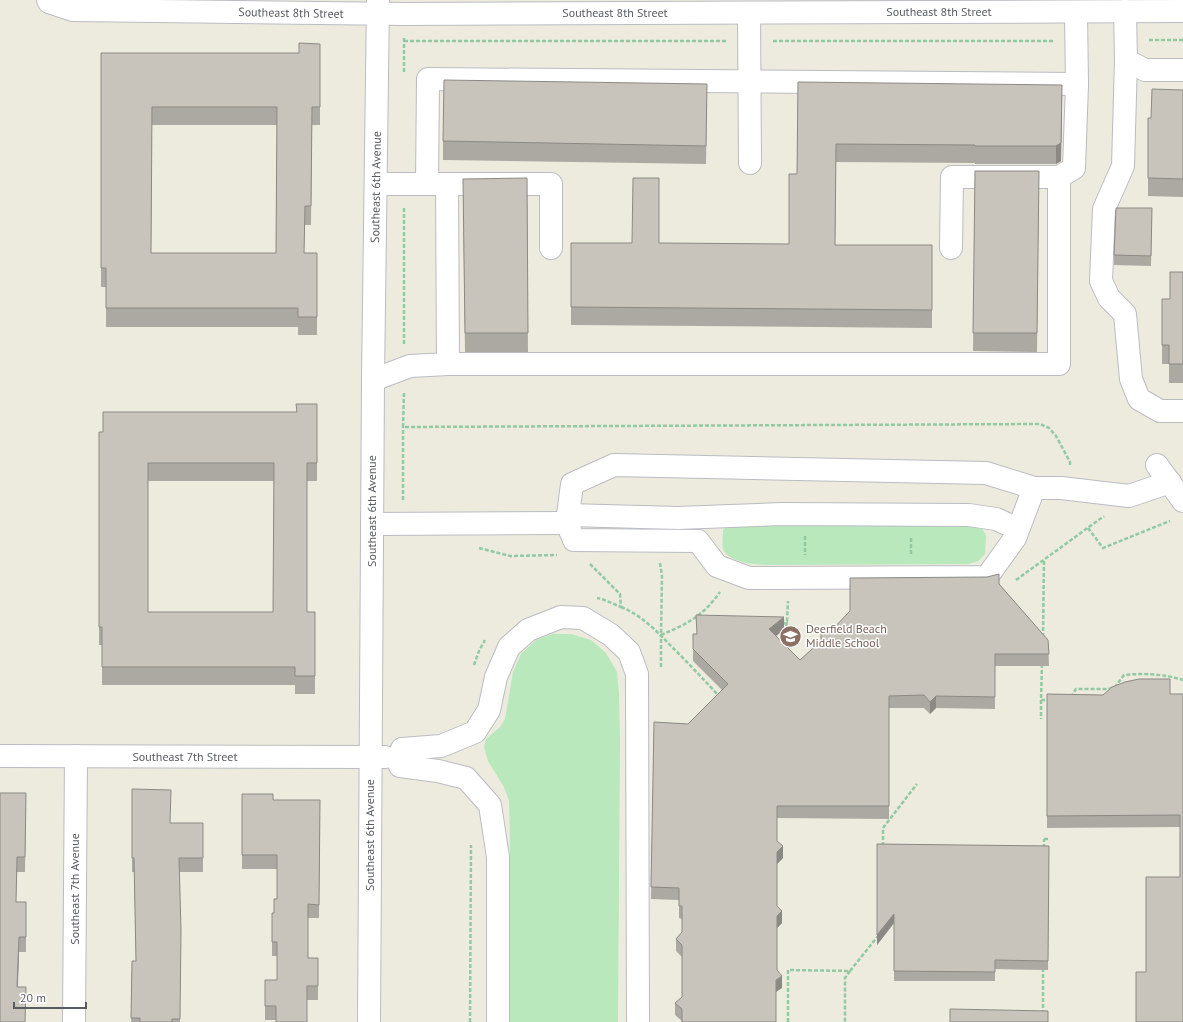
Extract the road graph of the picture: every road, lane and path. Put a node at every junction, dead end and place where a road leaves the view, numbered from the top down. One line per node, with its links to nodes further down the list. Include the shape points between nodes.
1 (49, 1): 2 (street, Southeast 8th Street, via 73,10)
2 (378, 7): 6 (street, Southeast 8th Street); 17 (street, Southeast 6th Avenue)
3 (1067, 8): 4 (street, Southeast 8th Street); 6 (street, Southeast 8th Street); 10 (street)
4 (1125, 11): 5 (street, Southeast 8th Street); 11 (street)
5 (1183, 11)
6 (749, 13): 9 (street)
7 (1183, 40): 11 (path)
8 (404, 41): 9 (path)
9 (749, 41): 10 (path); 13 (street)
10 (1076, 41): 14 (street)
11 (1126, 50): 12 (street, via 1145,70); 23 (street, via 1123,166 1104,209 1100,281 1109,298 1126,314 1131,379 1139,399 1160,411)
12 (1183, 70)
13 (750, 81): 14 (street); 15 (street); 18 (street, via 428,79)
14 (1077, 84): 16 (street, via 1074,168)
15 (750, 163)
16 (1059, 176): 20 (street, via 952,177); 21 (street, via 1059,364)
17 (376, 184): 18 (street); 22 (street, Southeast 6th Avenue)
18 (437, 184): 19 (street, via 551,184); 21 (street)
19 (550, 248)
20 (951, 248)
21 (448, 364): 22 (street, via 410,366)
22 (373, 380): 30 (street, Southeast 6th Avenue)
23 (1183, 411)
24 (404, 427): 31 (path)
25 (1157, 465): 26 (street)
26 (1170, 482): 27 (street, via 1129,496 1066,488); 28 (street)
27 (1034, 488): 29 (street, via 986,473 614,465 572,484); 33 (street)
28 (1178, 510): 32 (path, via 1103,548)
29 (567, 519): 31 (street); 33 (street, via 780,514 969,515 996,519); 33 (street, via 574,540 698,541 717,566 749,578 987,577 1015,538)
30 (372, 524): 31 (street); 61 (street, Southeast 6th Avenue)
31 (402, 524)
32 (1088, 528)
33 (1018, 529)
34 (477, 547): 35 (path, via 510,556)
35 (558, 555)
36 (1044, 559): 47 (path)
37 (587, 560): 42 (path, via 620,594)
38 (659, 561): 45 (path, via 662,576)
39 (720, 592): 45 (path, via 696,617)
40 (591, 597): 42 (path, via 602,598)
41 (788, 598): 43 (path)
42 (621, 607): 45 (path, via 644,620)
43 (787, 621): 44 (path); 48 (path, via 784,638)
44 (778, 629)
45 (661, 636): 54 (path)
46 (486, 637): 50 (path)
47 (1043, 643)
48 (780, 644)
49 (1042, 661): 55 (path)
50 (473, 666)
51 (1183, 680): 52 (path, via 1154,674 1124,675)
52 (1115, 686): 53 (path); 57 (path, via 1108,689 1076,689)
53 (1116, 692)
54 (721, 698)
55 (1041, 700): 56 (path); 58 (path)
56 (1055, 700)
57 (1069, 700)
58 (1041, 719)
59 (0, 756): 60 (street, Southeast 7th Street)
60 (76, 756): 61 (street, Southeast 7th Street); 72 (street, Southeast 7th Avenue)
61 (371, 757): 62 (street, Southeast 7th Street); 73 (street, Southeast 6th Avenue)
62 (397, 758): 75 (street, via 400,766 466,778 490,805 498,857); 76 (street, via 402,749 441,746 475,732 489,710 496,676 509,647 528,630 561,617 583,618 611,635 630,652 637,674)
63 (917, 784): 66 (path, via 883,828)
64 (1049, 839): 67 (path, via 1044,839)
65 (471, 844): 74 (path)
66 (883, 851)
67 (1044, 855)
68 (882, 932): 70 (path)
69 (1043, 966): 71 (path)
70 (850, 971): 77 (path, via 788,970); 78 (path, via 845,978)
71 (1043, 1014)
72 (74, 1022)
73 (369, 1022)
74 (470, 1022)
75 (498, 1022)
76 (638, 1022)
77 (788, 1022)
78 (845, 1022)

